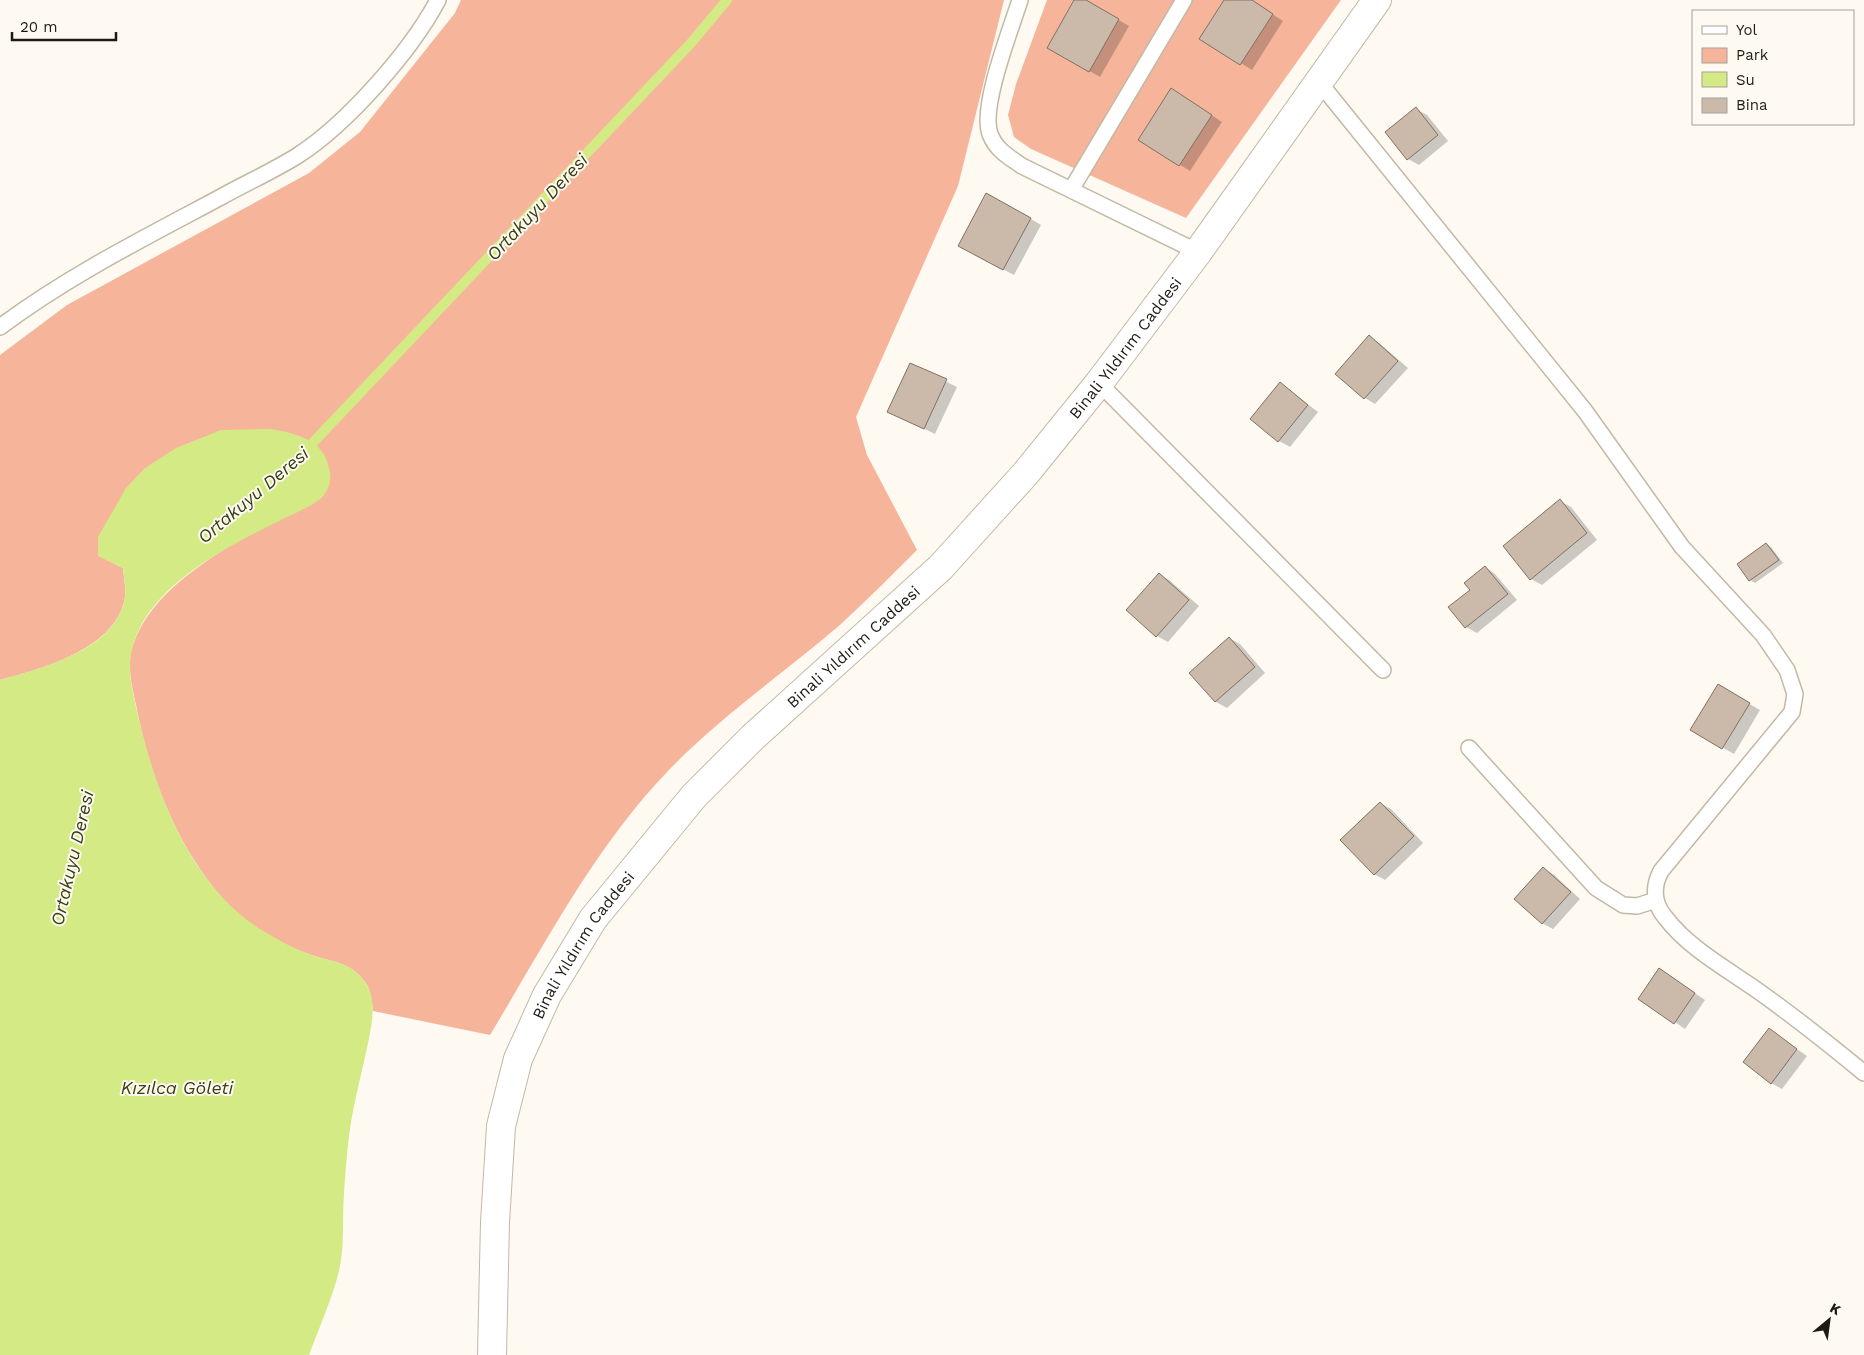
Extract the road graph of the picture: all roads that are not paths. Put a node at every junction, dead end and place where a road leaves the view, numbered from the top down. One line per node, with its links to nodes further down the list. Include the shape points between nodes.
1 (438, 0): 8 (lane, via 425,25 397,61 337,124 298,155 109,257)
2 (1020, 0): 6 (lane, via 988,112 990,134 999,151)
3 (1184, 0): 6 (lane)
4 (1377, 0): 5 (street, Binali Yıldırım Caddesi)
5 (1319, 82): 7 (street, Binali Yıldırım Caddesi); 12 (lane, via 1585,411 1682,547 1763,635 1787,670 1796,694 1792,712 1661,871 1655,883)
6 (1071, 190): 7 (lane)
7 (1198, 252): 9 (street, Binali Yıldırım Caddesi)
8 (0, 327)
9 (1099, 383): 10 (lane); 14 (street, Binali Yıldırım Caddesi, via 1026,474 941,567 753,737 694,796 593,919 547,995 518,1059 502,1126 495,1222)
10 (1383, 670)
11 (1469, 748): 12 (lane, via 1596,888 1623,905 1637,906)
12 (1656, 900): 13 (lane, via 1663,916 1680,933)
13 (1864, 1073)
14 (492, 1355)

